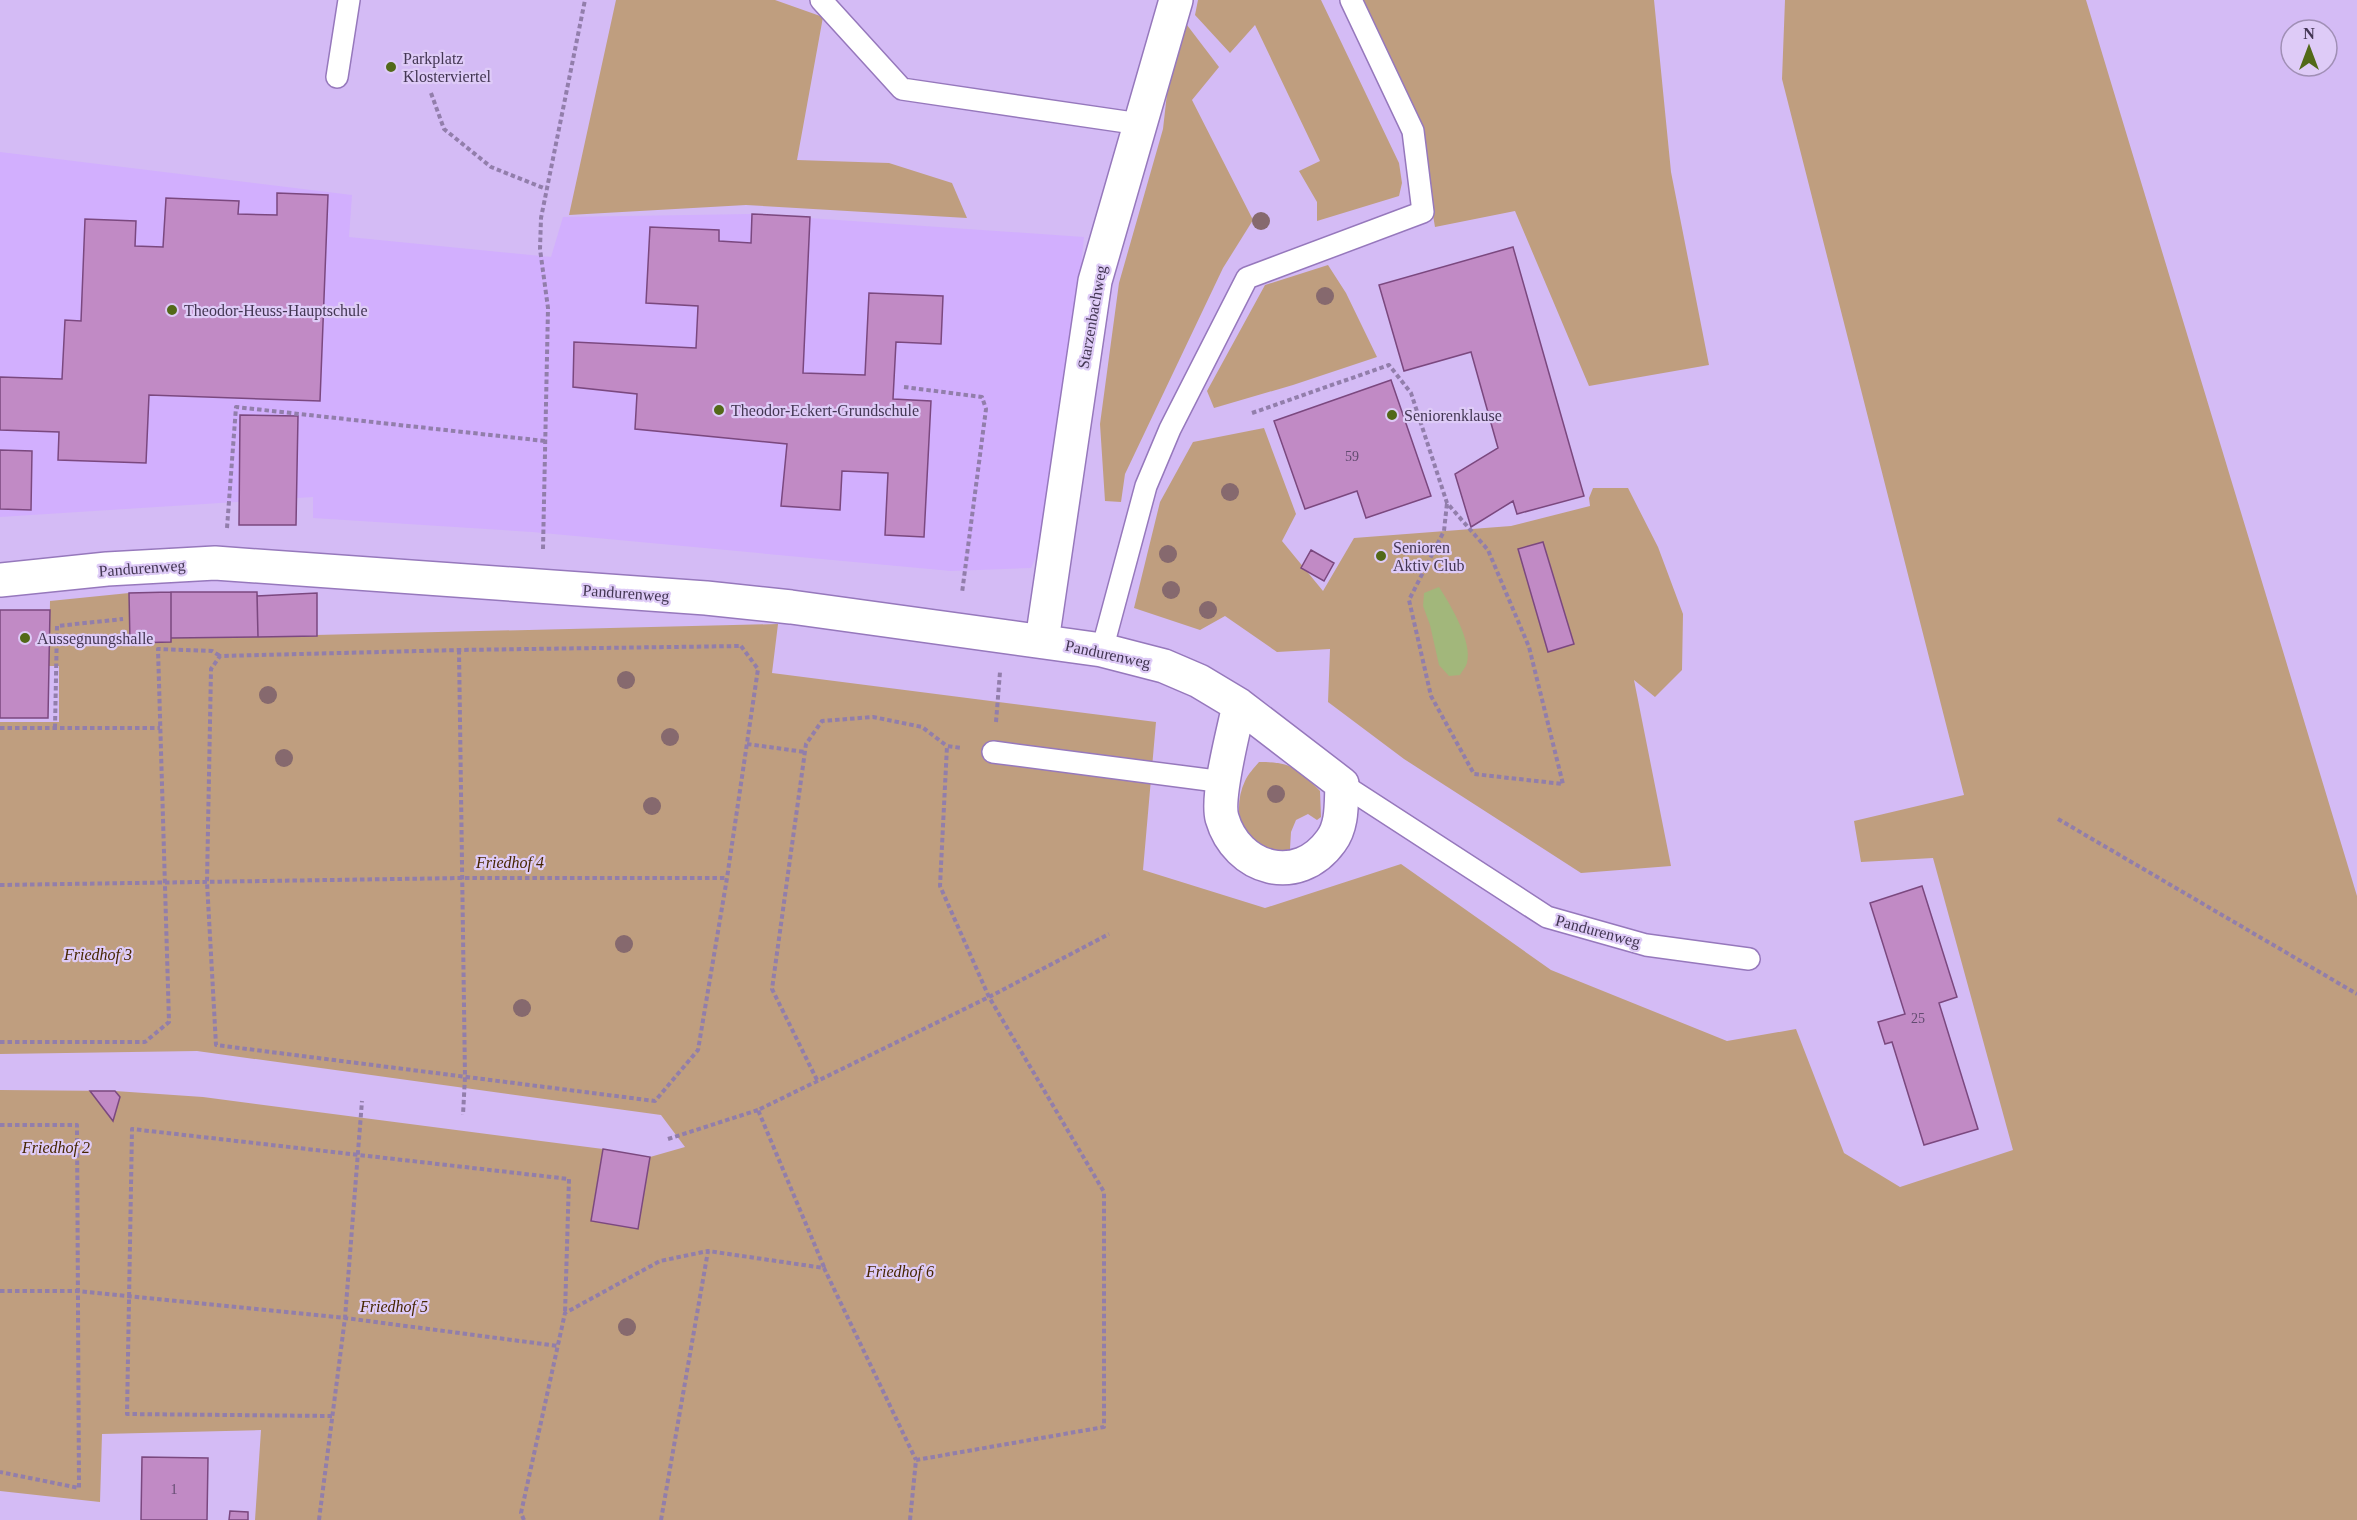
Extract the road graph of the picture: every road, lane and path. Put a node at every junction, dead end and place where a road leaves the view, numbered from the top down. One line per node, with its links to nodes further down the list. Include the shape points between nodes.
1 (349, 0): 6 (lane)
2 (585, 0): 9 (path)
3 (821, 0): 8 (lane, via 902,89)
4 (1176, 0): 8 (street, Starzenbachweg)
5 (1351, 0): 21 (lane, via 1413,131 1423,212 1247,278 1170,429 1146,486)
6 (337, 77)
7 (431, 93): 9 (path, via 444,129 491,167)
8 (1140, 124): 19 (street, Starzenbachweg, via 1095,281)
9 (546, 189): 12 (path, via 540,249 548,308)
10 (904, 387): 18 (path, via 982,396 986,408)
11 (1252, 412): 13 (path, via 1389,365 1411,393)
12 (545, 441): 14 (path, via 236,407 227,531); 16 (path)
13 (1447, 503): 13 (path, via 1488,550 1529,647 1563,784 1474,774 1431,696 1409,600 1444,531)
14 (215, 563): 15 (street, Pandurenweg); 16 (street, Pandurenweg)
15 (0, 580)
16 (542, 586): 18 (street, Pandurenweg, via 770,605)
17 (123, 619): 27 (path, via 57,626)
18 (957, 630): 19 (street, Pandurenweg)
19 (1042, 641): 21 (street, Pandurenweg)
20 (459, 650): 22 (path); 29 (path, via 741,646 758,669); 36 (path)
21 (1102, 650): 24 (street, Pandurenweg, via 1164,666)
22 (220, 656): 28 (path, via 212,651 158,649); 38 (path, via 211,669)
23 (1001, 667): 25 (path)
24 (1239, 705): 33 (street); 34 (street, Pandurenweg)
25 (997, 706)
26 (0, 728): 27 (path)
27 (55, 728): 28 (path)
28 (160, 728): 39 (path)
29 (747, 744): 31 (path); 37 (path)
30 (947, 746): 31 (path, via 922,727 873,717 822,721); 32 (path); 44 (path, via 940,886)
31 (805, 752): 47 (path, via 772,989)
32 (993, 752): 33 (lane)
33 (1224, 782): 34 (street, via 1222,816 1233,844 1250,860 1272,867 1296,867 1317,857 1333,840 1341,818)
34 (1342, 784): 42 (lane, Pandurenweg, via 1547,918 1646,945)
35 (2058, 819): 43 (path)
36 (462, 878): 37 (path); 38 (path); 46 (path)
37 (727, 878): 46 (path, via 698,1050 655,1101)
38 (207, 882): 39 (path); 46 (path, via 216,1045)
39 (164, 883): 40 (path); 45 (path, via 169,1022 146,1042)
40 (0, 885)
41 (1109, 934): 44 (path)
42 (1749, 959)
43 (2357, 994)
44 (989, 997): 47 (path); 63 (path, via 1104,1192 1104,1427)
45 (0, 1042)
46 (465, 1077): 50 (path)
47 (817, 1080): 49 (path)
48 (362, 1101): 53 (path)
49 (758, 1110): 52 (path); 55 (path)
50 (464, 1115)
51 (0, 1125): 57 (path, via 77,1125)
52 (668, 1139)
53 (357, 1154): 58 (path, via 132,1129); 59 (path, via 569,1179); 60 (path)
54 (708, 1251): 55 (path); 59 (path, via 660,1261); 67 (path)
55 (824, 1268): 63 (path)
56 (0, 1291): 57 (path)
57 (77, 1291): 58 (path); 64 (path, via 79,1488)
58 (130, 1297): 60 (path); 62 (path, via 127,1414)
59 (565, 1313): 61 (path)
60 (345, 1318): 61 (path); 62 (path)
61 (558, 1346): 66 (path, via 521,1513)
62 (332, 1416): 65 (path)
63 (916, 1460): 68 (path)
64 (0, 1472)
65 (319, 1520)
66 (524, 1520)
67 (661, 1520)
68 (910, 1520)

